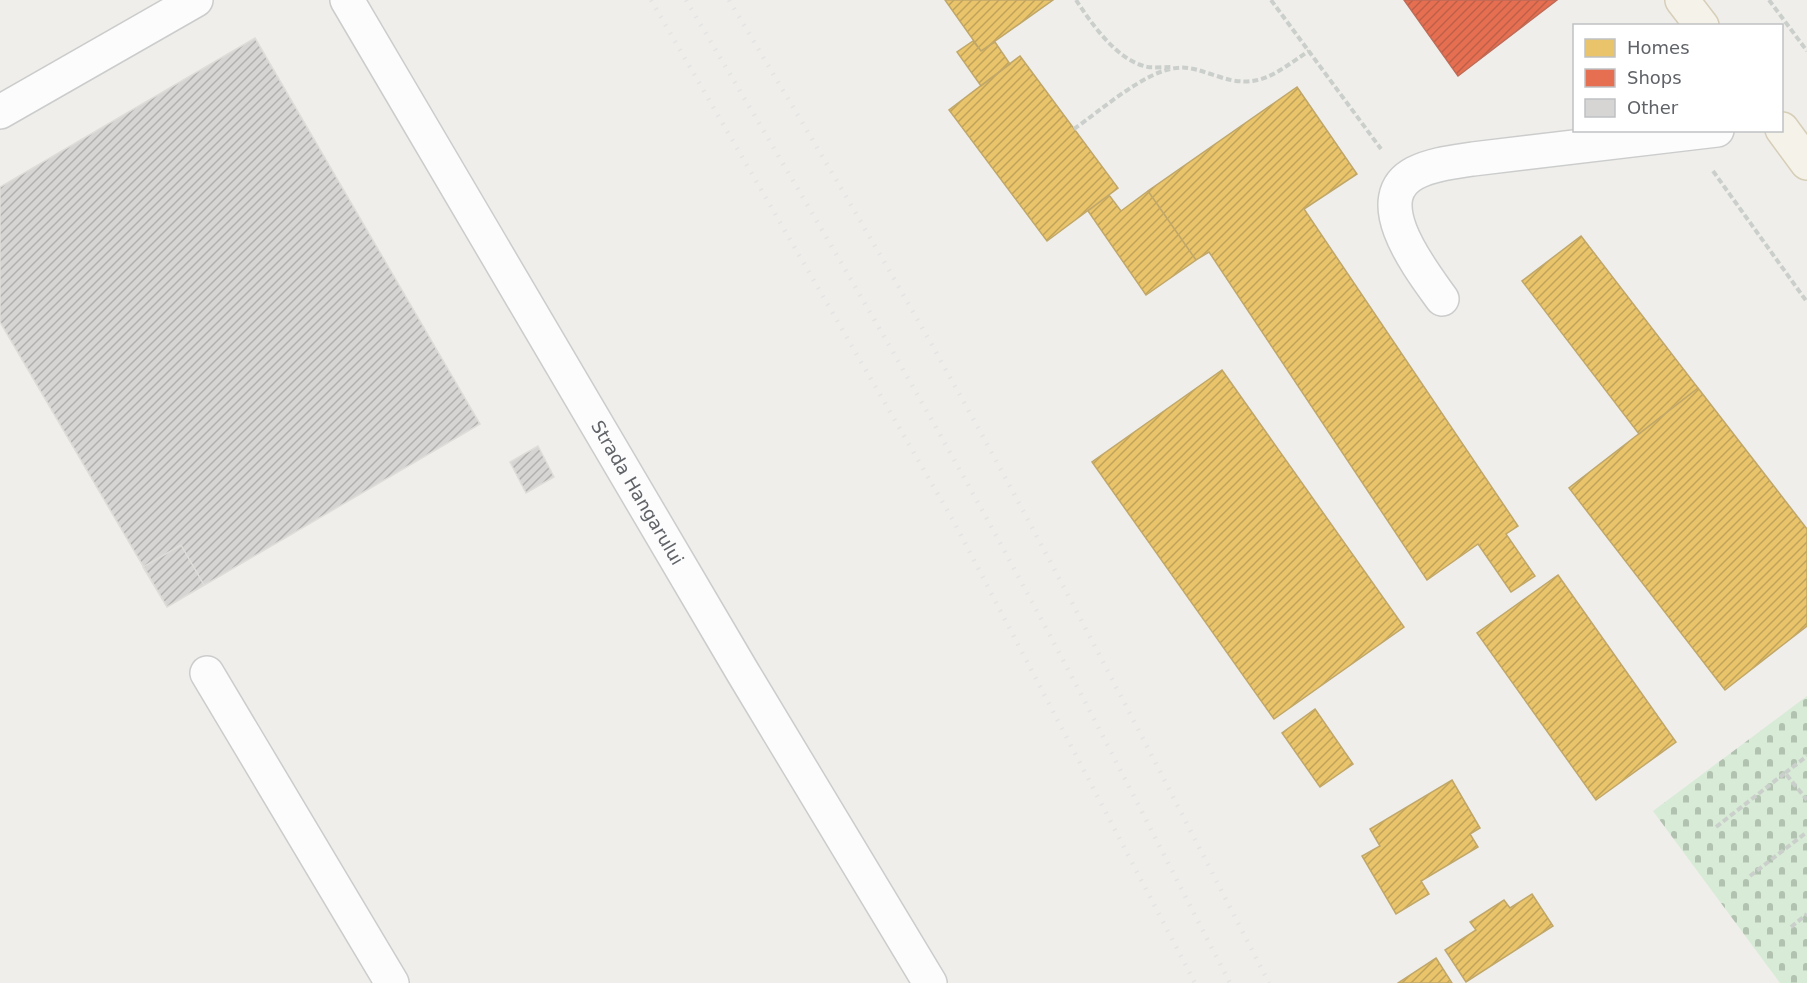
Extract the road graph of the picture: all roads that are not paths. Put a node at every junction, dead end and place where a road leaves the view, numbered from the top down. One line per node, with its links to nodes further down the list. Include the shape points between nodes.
1 (196, 0): 5 (street)
2 (346, 0): 12 (street, Strada Hangarului)
3 (1682, 0): 4 (main road)
4 (1700, 24)
5 (0, 112)
6 (1783, 130): 8 (main road)
7 (1701, 132): 9 (street, via 1473,159 1414,173 1399,186 1395,201 1398,222 1408,250)
8 (1807, 163)
9 (1442, 299)
10 (207, 673): 11 (street)
11 (392, 983)
12 (930, 983)

